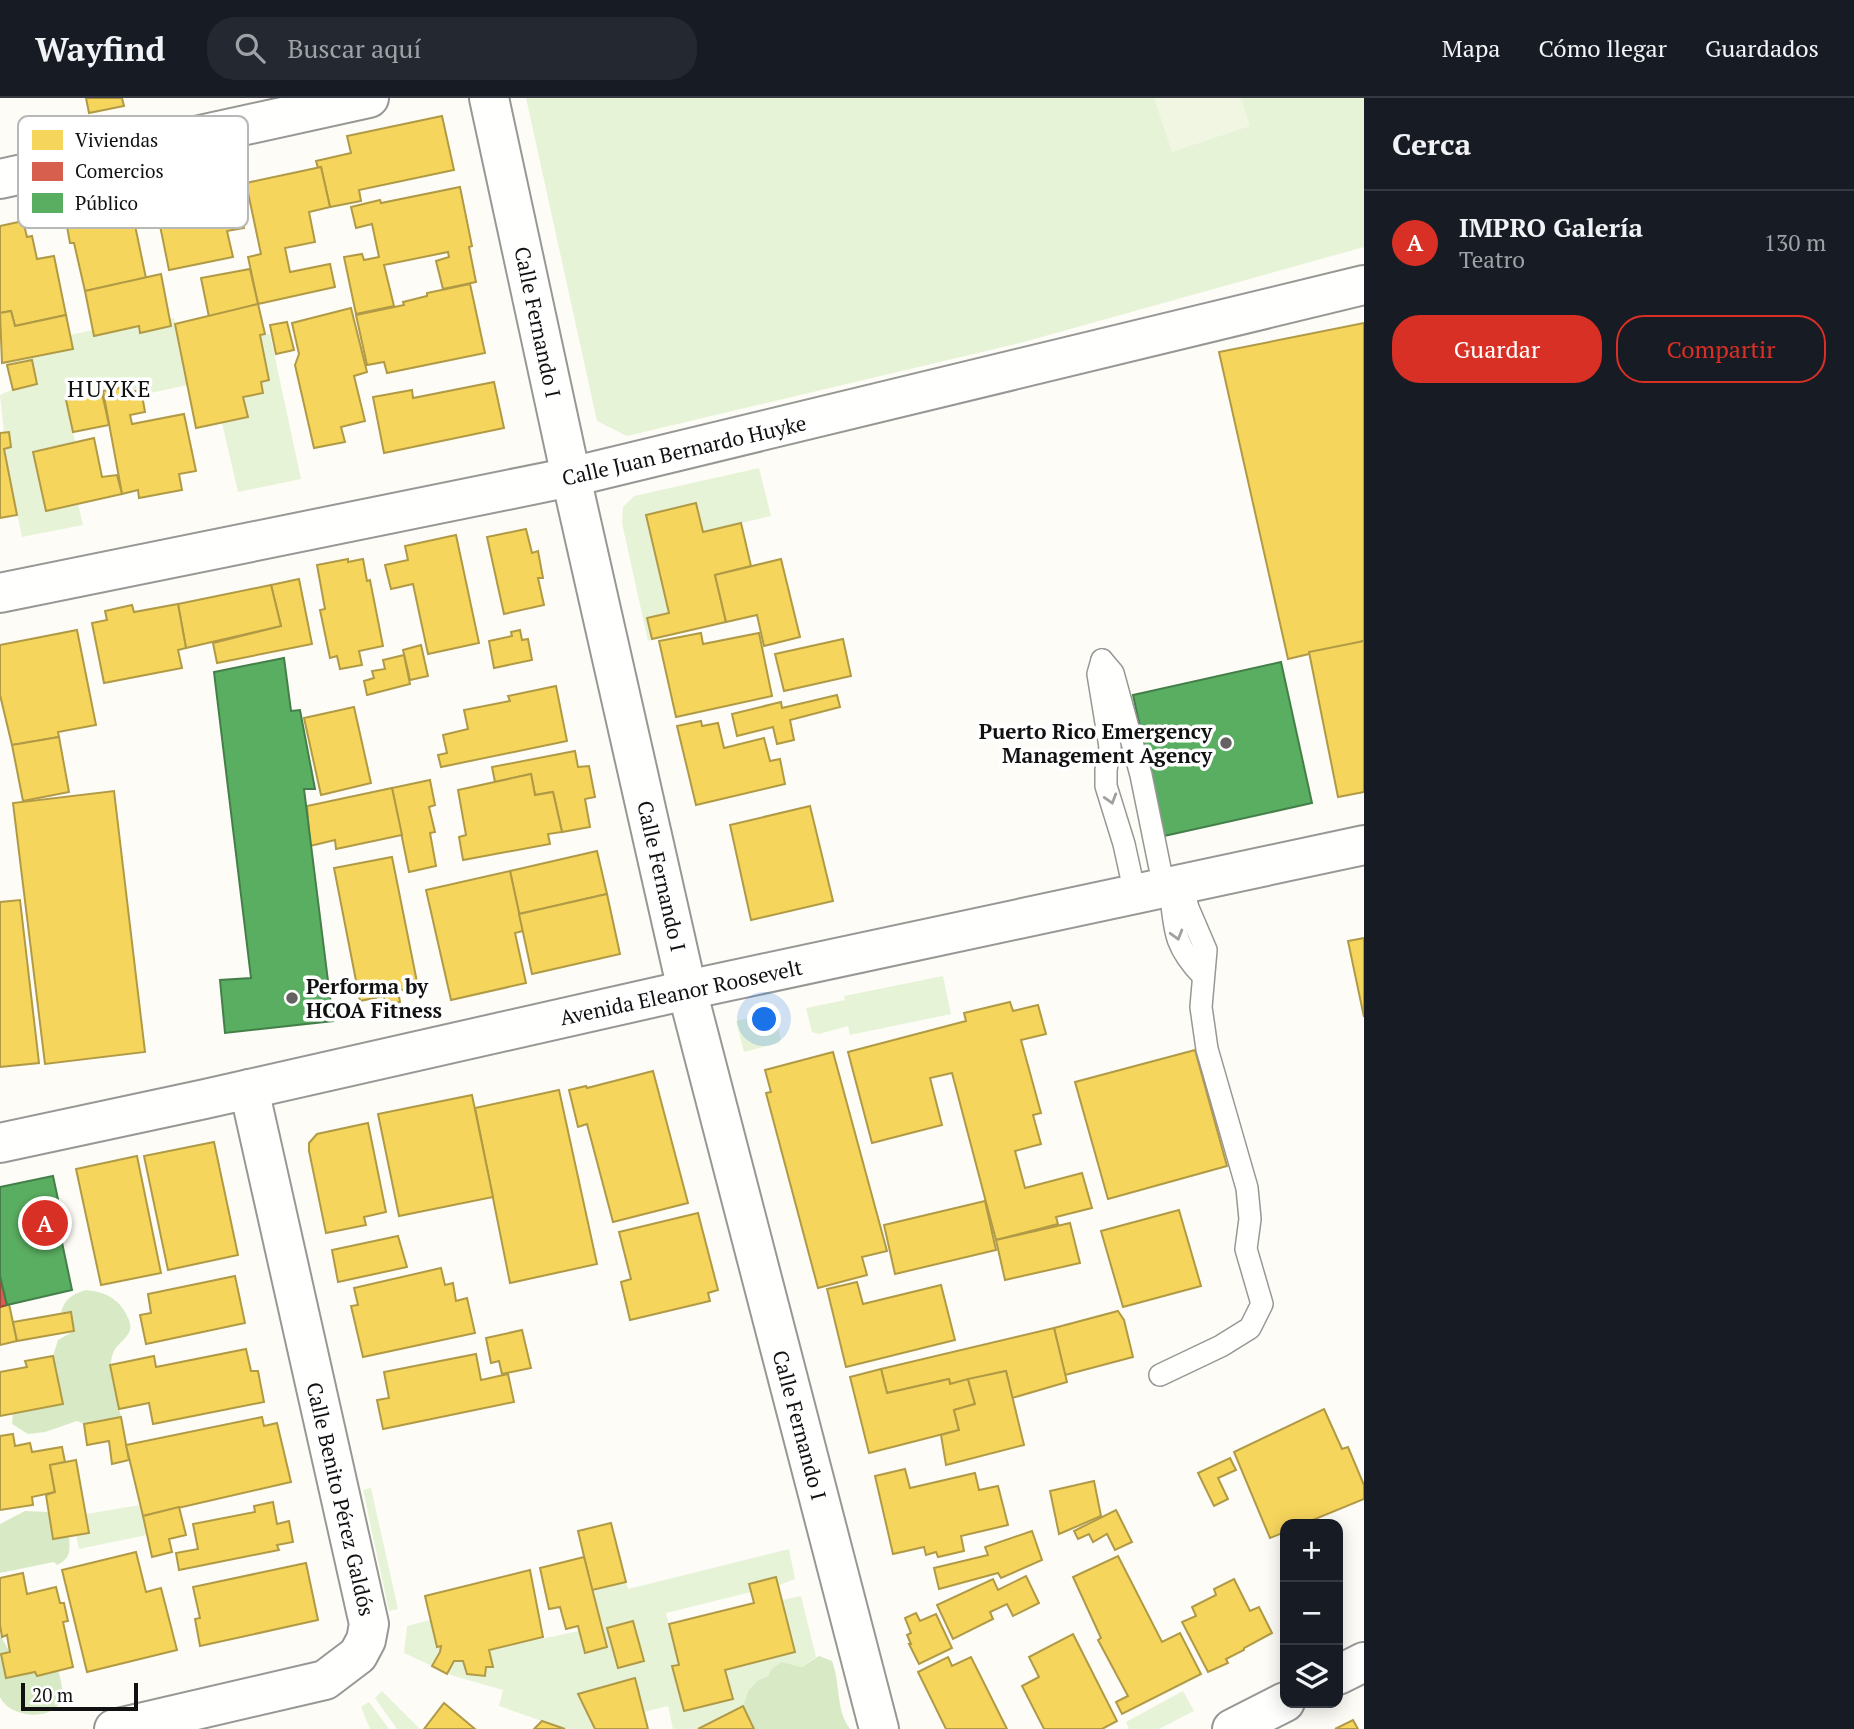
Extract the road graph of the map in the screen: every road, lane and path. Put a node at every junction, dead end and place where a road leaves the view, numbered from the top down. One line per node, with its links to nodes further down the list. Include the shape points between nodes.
1 (369, 98): 3 (street)
2 (489, 98): 7 (street, Calle Fernando I)
3 (248, 125)
4 (18, 175): 5 (street)
5 (0, 179)
6 (1364, 285): 7 (street, Calle Juan Bernardo Huyke)
7 (571, 477): 8 (street, Calle Juan Bernardo Huyke); 11 (street, Calle Fernando I)
8 (0, 593)
9 (1364, 845): 10 (street, Avenida Eleanor Roosevelt)
10 (1163, 888): 10 (lane, one-way to 10, via 1141,775 1113,673 1102,660 1098,674 1110,747 1107,786 1124,844); 11 (street, Avenida Eleanor Roosevelt); 14 (lane, via 1184,956 1203,976 1201,1007 1207,1049 1247,1188 1250,1219 1245,1249 1262,1304 1250,1328)
11 (687, 990): 12 (street, Avenida Eleanor Roosevelt); 19 (street, Calle Fernando I)
12 (249, 1090): 13 (street, Avenida Eleanor Roosevelt); 18 (street, Calle Benito Pérez Galdós, via 369,1624 366,1640 358,1656 325,1680)
13 (0, 1143)
14 (1160, 1375)
15 (1364, 1662): 16 (street)
16 (1343, 1672)
17 (1280, 1705): 20 (street)
18 (114, 1729)
19 (879, 1729)
20 (1232, 1729)

